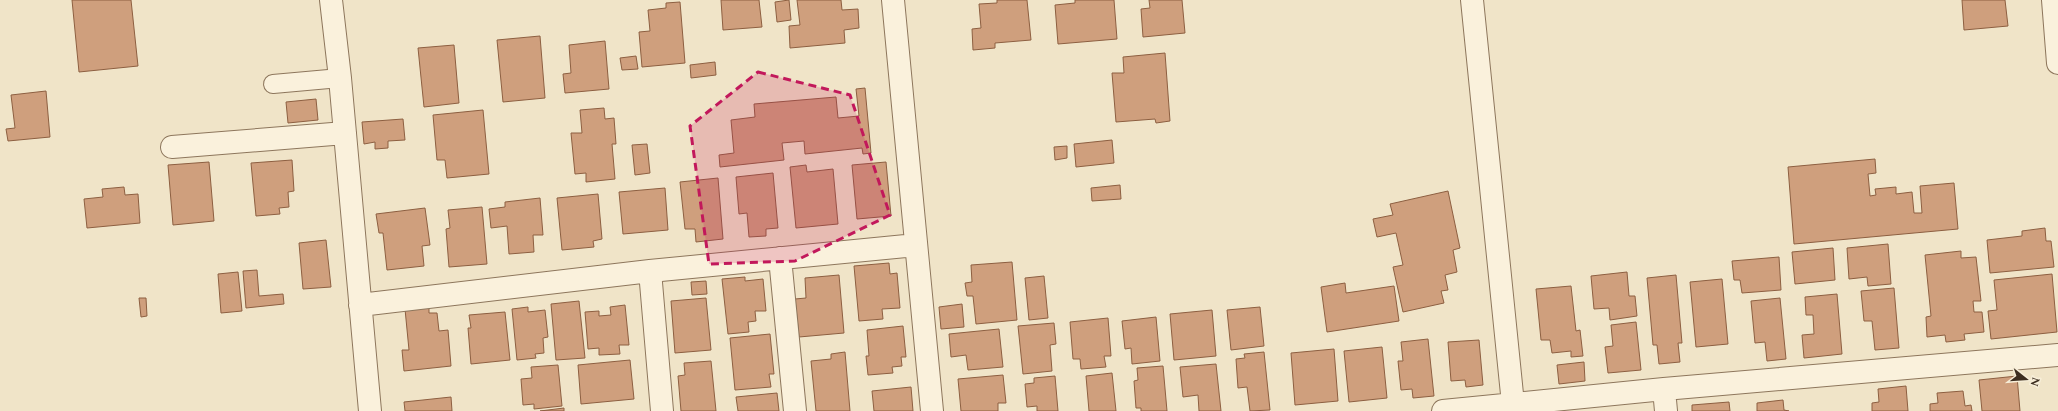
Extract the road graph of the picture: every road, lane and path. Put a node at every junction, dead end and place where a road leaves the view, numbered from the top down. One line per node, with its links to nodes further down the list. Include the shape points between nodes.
1 (332, 0): 6 (street)
2 (893, 0): 10 (street)
3 (1472, 0): 16 (street)
4 (2053, 0): 5 (street)
5 (2058, 63)
6 (340, 78): 7 (lane); 8 (street)
7 (273, 84)
8 (345, 133): 9 (street); 13 (street)
9 (172, 147)
10 (916, 245): 11 (street); 20 (street)
11 (780, 258): 12 (street); 19 (street)
12 (650, 271): 13 (street); 18 (street)
13 (360, 305): 17 (street)
14 (2058, 355): 15 (street)
15 (1664, 389): 16 (street); 22 (street)
16 (1513, 404): 21 (street)
17 (370, 411)
18 (662, 411)
19 (795, 411)
20 (932, 411)
21 (1443, 411)
22 (1666, 411)

